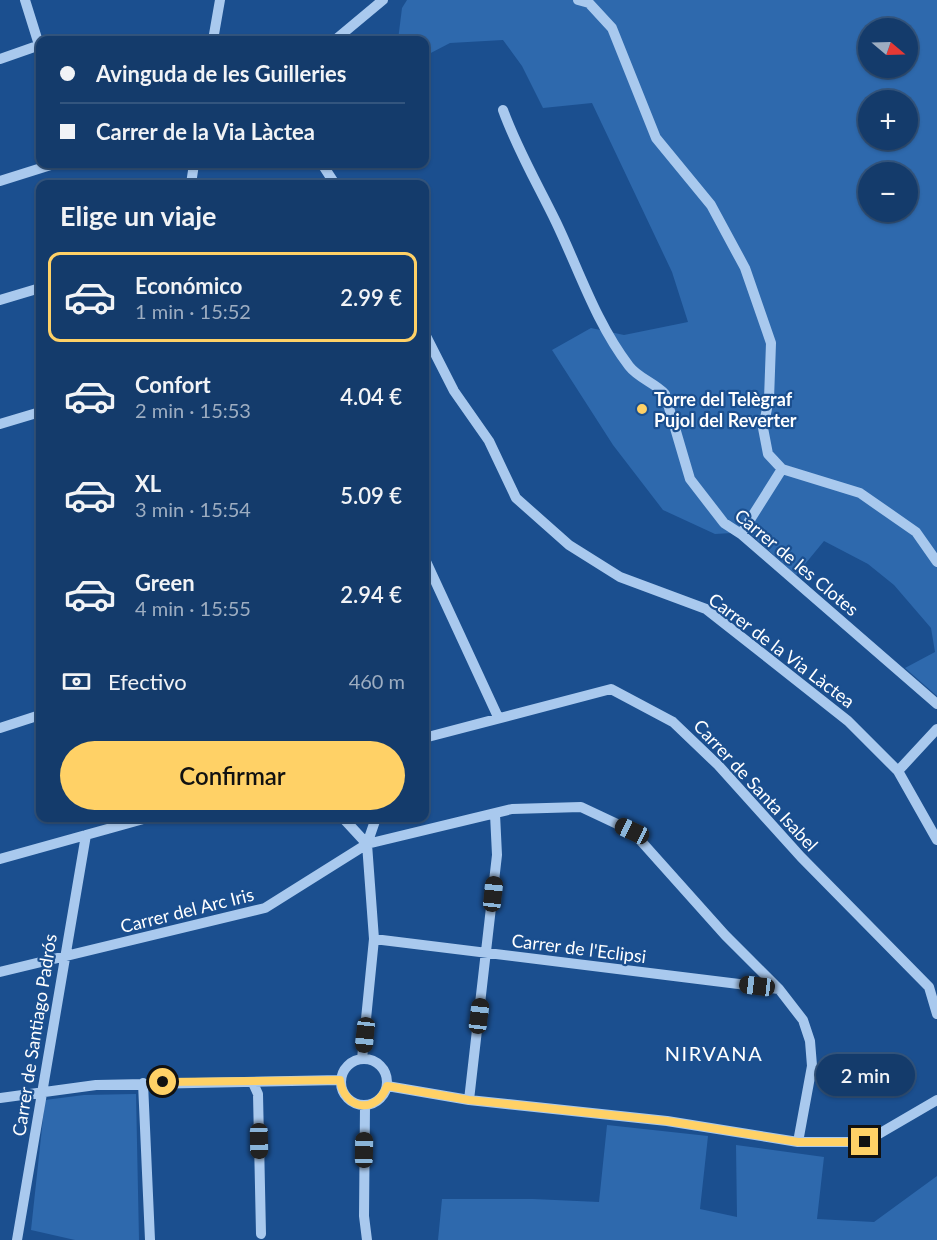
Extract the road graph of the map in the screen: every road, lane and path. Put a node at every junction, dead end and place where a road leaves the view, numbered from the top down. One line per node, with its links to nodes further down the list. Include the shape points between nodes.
1 (25, 0): 5 (street)
2 (220, 0): 6 (street)
3 (383, 0): 7 (street)
4 (578, 0): 18 (street, via 589,3 612,28 656,138 711,205 745,268 771,343 769,399 763,428 768,454)
5 (36, 36)
6 (214, 36)
7 (340, 36)
8 (36, 48): 9 (street)
9 (0, 58)
10 (503, 110): 19 (street, Carrer de les Clotes, via 585,291 630,368 666,394 690,479 724,523)
11 (41, 168): 12 (street)
12 (0, 181)
13 (36, 289): 14 (street)
14 (0, 300)
15 (429, 342): 28 (street, Carrer de la Via Làctea, via 454,391 489,441 516,498 569,545 620,577 706,609 848,721)
16 (36, 413): 17 (street)
17 (0, 424)
18 (782, 469): 19 (street); 20 (street, via 860,493 916,532)
19 (741, 534): 22 (street, Carrer de les Clotes)
20 (937, 562)
21 (429, 568): 24 (street)
22 (937, 704)
23 (36, 717): 25 (street)
24 (498, 717): 27 (street, Carrer de Santa Isabel); 42 (street, Carrer de Santa Isabel, via 611,689 673,722 929,987)
25 (0, 728)
26 (937, 729): 28 (street)
27 (429, 737)
28 (898, 771): 34 (street, Carrer de la Via Làctea)
29 (495, 814): 35 (street, Carrer del Arc Iris); 38 (street, via 497,855); 41 (street, Carrer del Arc Iris, via 512,809 581,807 632,831)
30 (133, 822): 33 (street)
31 (347, 822): 35 (street)
32 (375, 822): 35 (street)
33 (86, 835): 36 (street); 39 (street, Carrer de Santiago Padrós)
34 (937, 840)
35 (367, 844): 37 (street); 39 (street, Carrer del Arc Iris, via 265,908)
36 (0, 859)
37 (374, 939): 38 (street, Carrer de l'Eclipsi); 43 (street)
38 (486, 953): 41 (street, Carrer de l'Eclipsi); 50 (street)
39 (63, 958): 40 (street, Carrer del Arc Iris); 48 (street, Carrer de Santiago Padrós)
40 (0, 972)
41 (779, 989): 53 (street, Carrer del Arc Iris, via 803,1020 810,1041 812,1066)
42 (937, 1014)
43 (362, 1059): 44 (street, via 345,1068); 47 (street, via 382,1067)
44 (340, 1080): 46 (street); 52 (street, via 350,1102)
45 (143, 1083): 46 (street); 48 (street, via 96,1085); 56 (street)
46 (253, 1083): 54 (street, via 258,1094)
47 (387, 1086): 50 (street); 52 (street, via 379,1101)
48 (42, 1094): 49 (street); 55 (street, Carrer de Santiago Padrós)
49 (0, 1098)
50 (469, 1100): 53 (street, via 667,1121)
51 (937, 1100): 53 (street, via 865,1142)
52 (365, 1106): 57 (street, via 364,1216)
53 (798, 1142)
54 (261, 1234)
55 (17, 1240)
56 (150, 1240)
57 (368, 1240)

